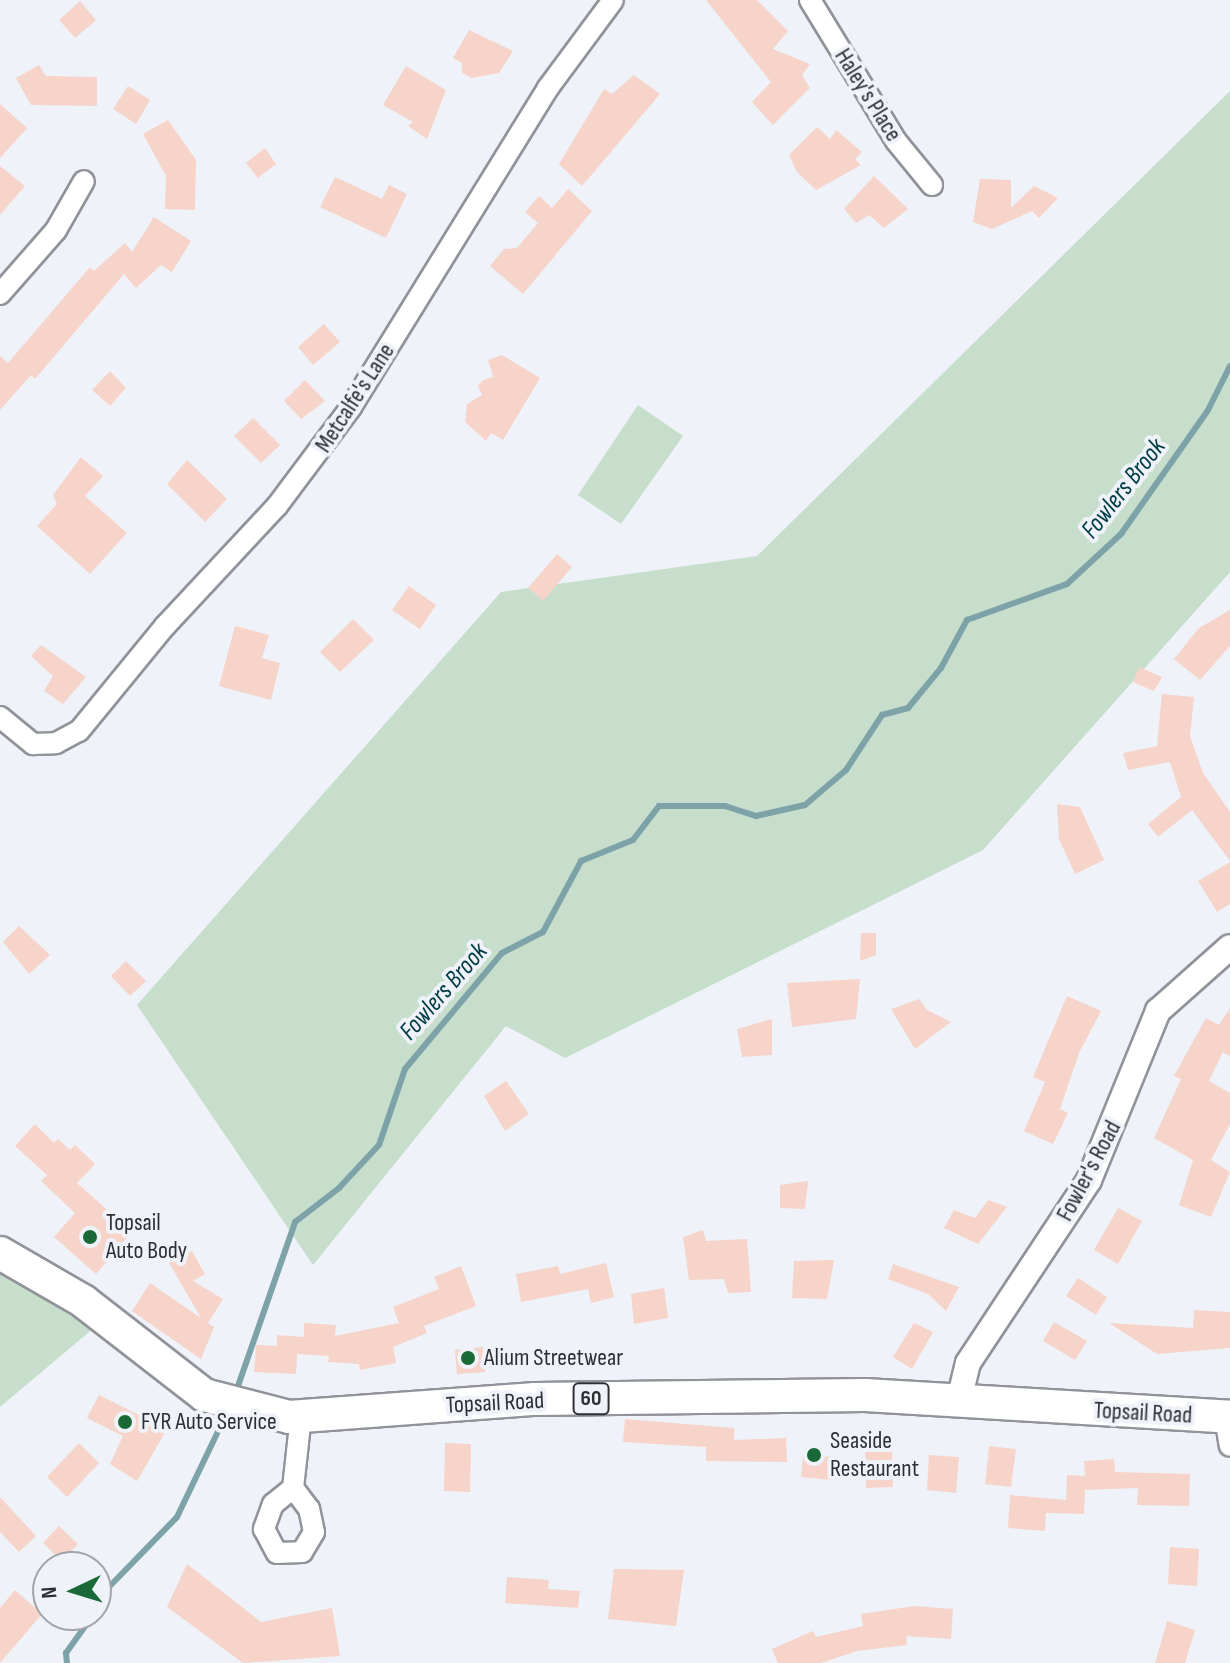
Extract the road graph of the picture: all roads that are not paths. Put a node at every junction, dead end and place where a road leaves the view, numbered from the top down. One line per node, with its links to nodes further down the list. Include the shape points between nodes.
1 (613, 0): 6 (street, Metcalfe's Lane, via 561,68 311,463 79,731 40,745 25,740)
2 (810, 0): 4 (street, Haley's Place, via 896,141)
3 (84, 181): 5 (street, via 56,230)
4 (932, 185)
5 (0, 294)
6 (0, 717)
7 (1230, 947): 9 (street, Fowler's Road, via 1158,1011 1089,1180 968,1363)
8 (0, 1253): 10 (main road, Topsail Road / 60, via 83,1301 204,1395)
9 (958, 1404): 10 (main road, Topsail Road / 60, via 865,1395 535,1399); 11 (main road, Topsail Road / 60)
10 (301, 1416): 12 (street)
11 (1228, 1426)
12 (293, 1488)

